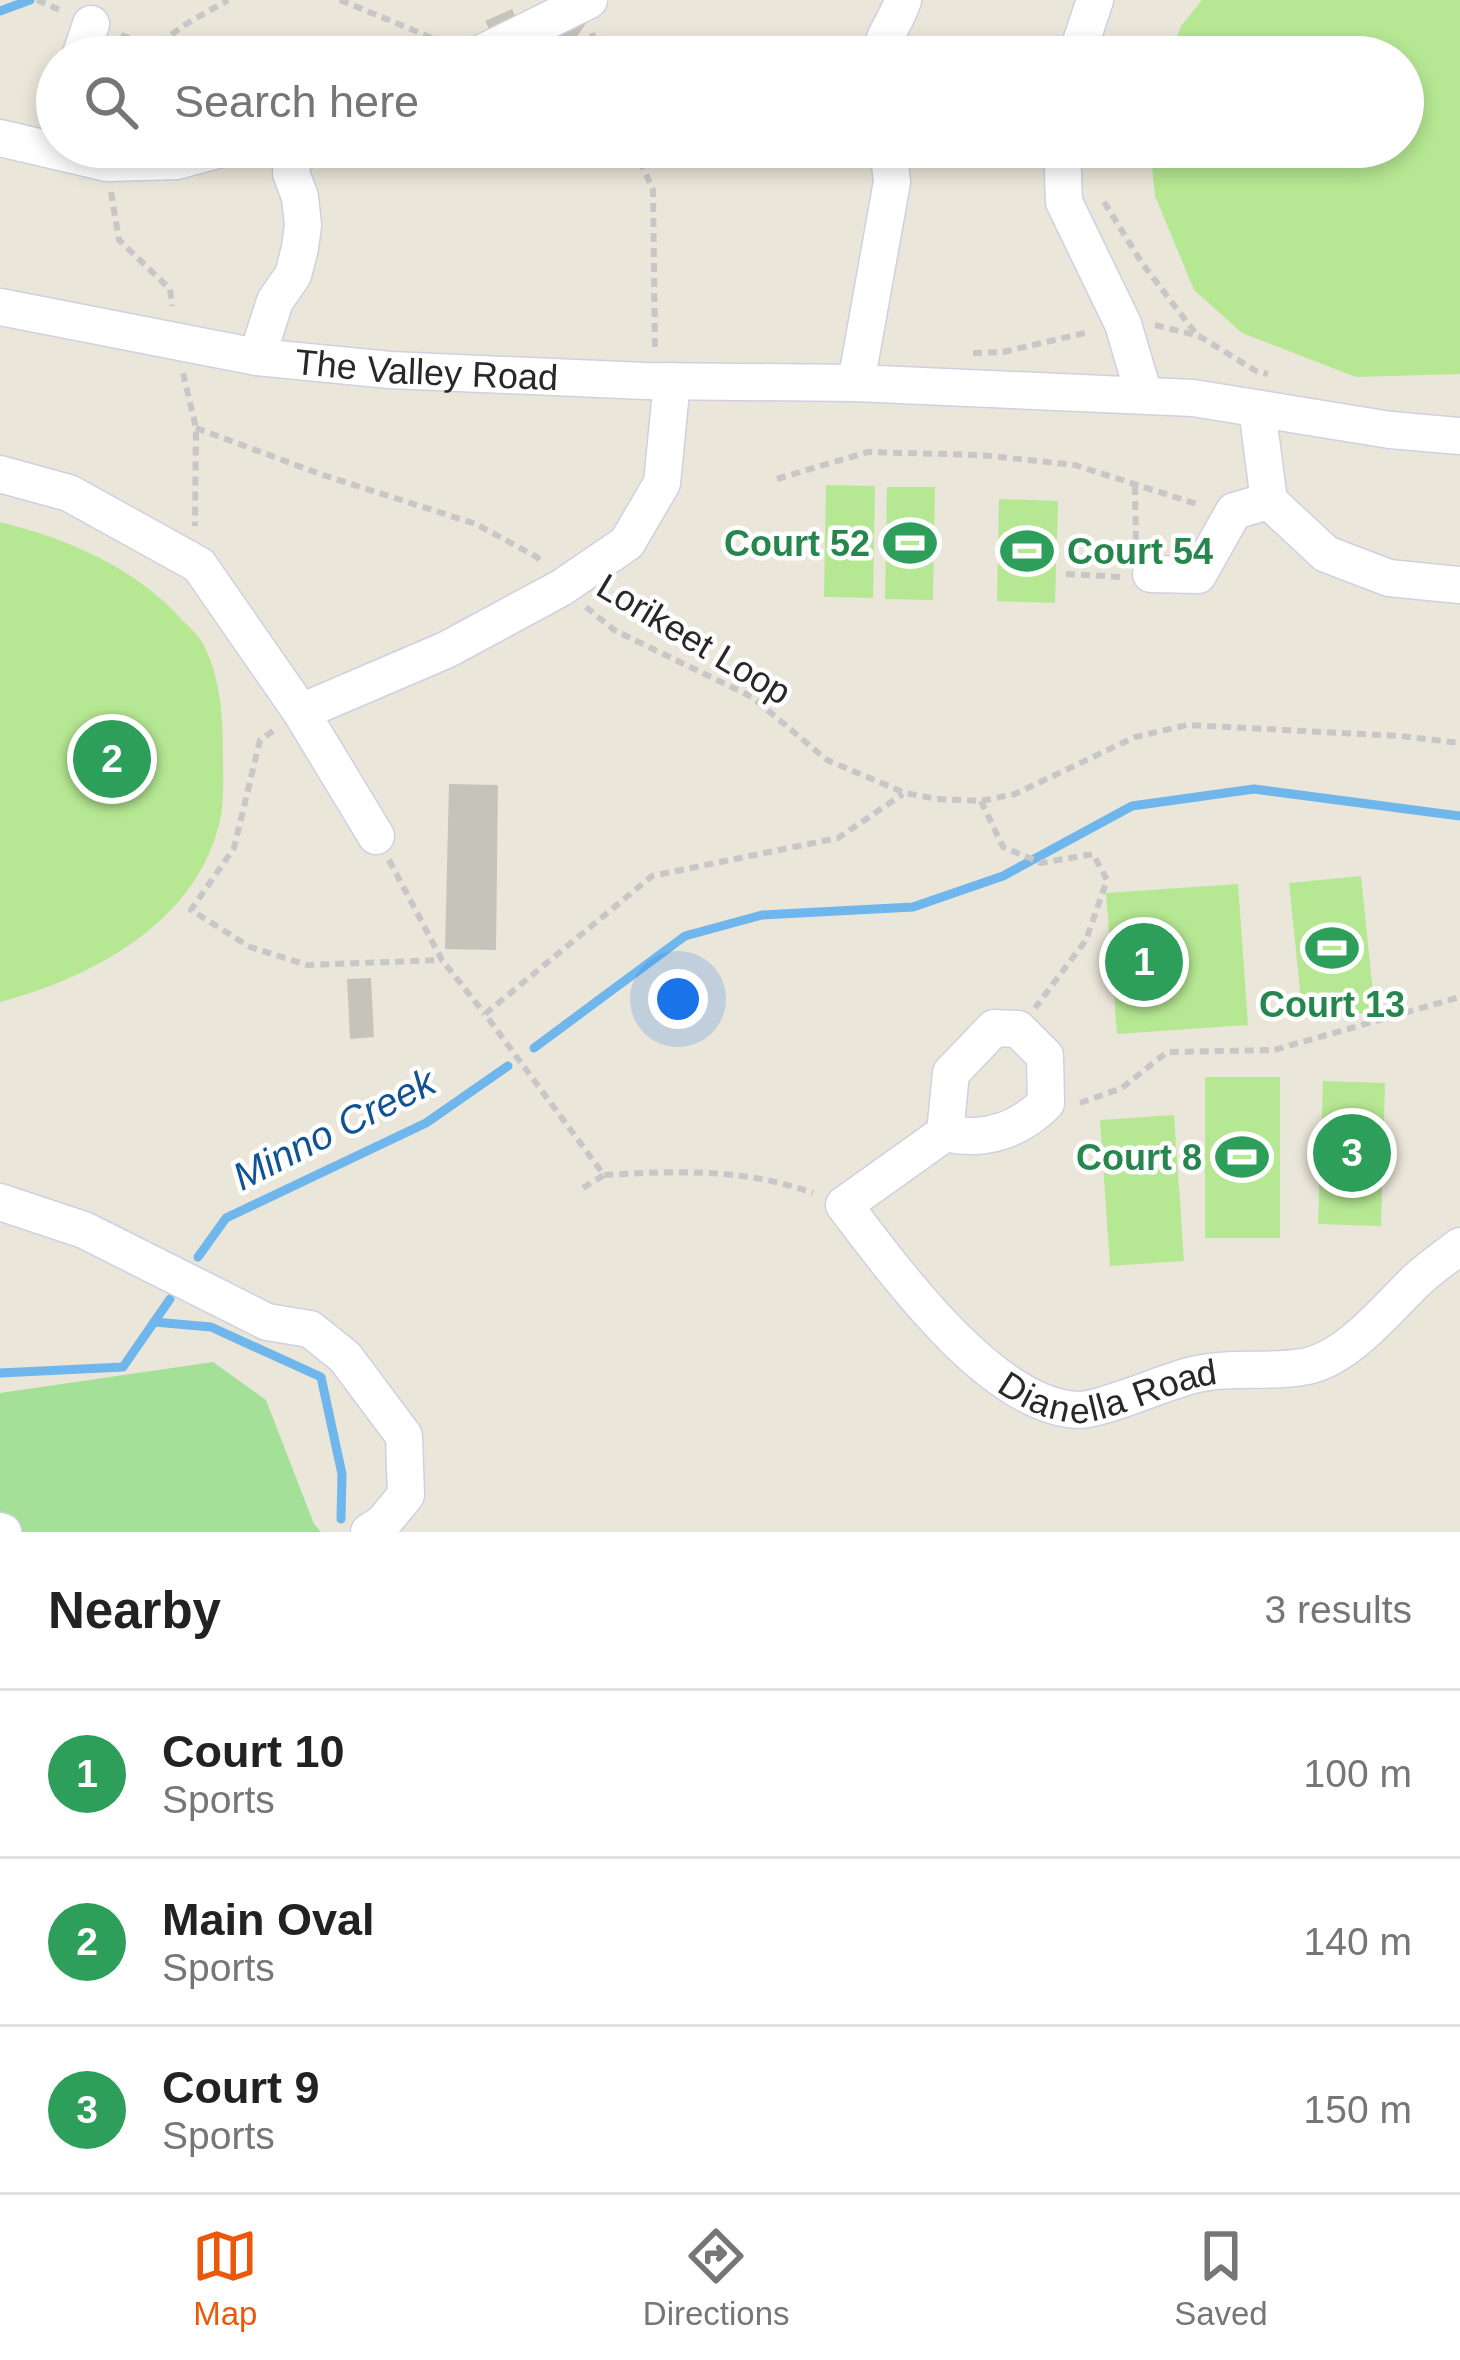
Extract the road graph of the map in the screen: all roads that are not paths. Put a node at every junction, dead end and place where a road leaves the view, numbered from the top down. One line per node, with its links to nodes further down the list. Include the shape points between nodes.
1 (589, 0): 4 (street)
2 (903, 0): 5 (street)
3 (1095, 0): 6 (street)
4 (517, 36)
5 (885, 36)
6 (1083, 36)
7 (36, 137): 8 (street)
8 (0, 138)
9 (291, 168): 13 (street, via 300,248)
10 (890, 168): 15 (street)
11 (1063, 168): 16 (street, via 1064,202 1123,324)
12 (0, 307): 13 (street, The Valley Road)
13 (257, 357): 14 (street, The Valley Road)
14 (662, 381): 15 (street, The Valley Road); 23 (street, via 662,483 627,543 446,650)
15 (856, 383): 16 (street, The Valley Road)
16 (1144, 395): 17 (street, The Valley Road)
17 (1257, 409): 18 (street, The Valley Road); 20 (street)
18 (1460, 436)
19 (0, 474): 23 (street, via 69,493 199,565)
20 (1251, 506): 21 (street, via 1198,575); 22 (street, via 1326,554 1389,578)
21 (1141, 569)
22 (1460, 585)
23 (301, 712): 24 (street)
24 (376, 836)
25 (945, 1133): 25 (street, via 951,1072 994,1028 1018,1029 1045,1056 1046,1103 1026,1123 973,1139); 27 (street, Dianella Road, via 844,1204 983,1365 1024,1395 1080,1410 1210,1371 1307,1367 1362,1336)
26 (0, 1202): 28 (street, via 84,1230 267,1322 310,1330 345,1357 404,1436 406,1495)
27 (1460, 1246)
28 (369, 1532)

